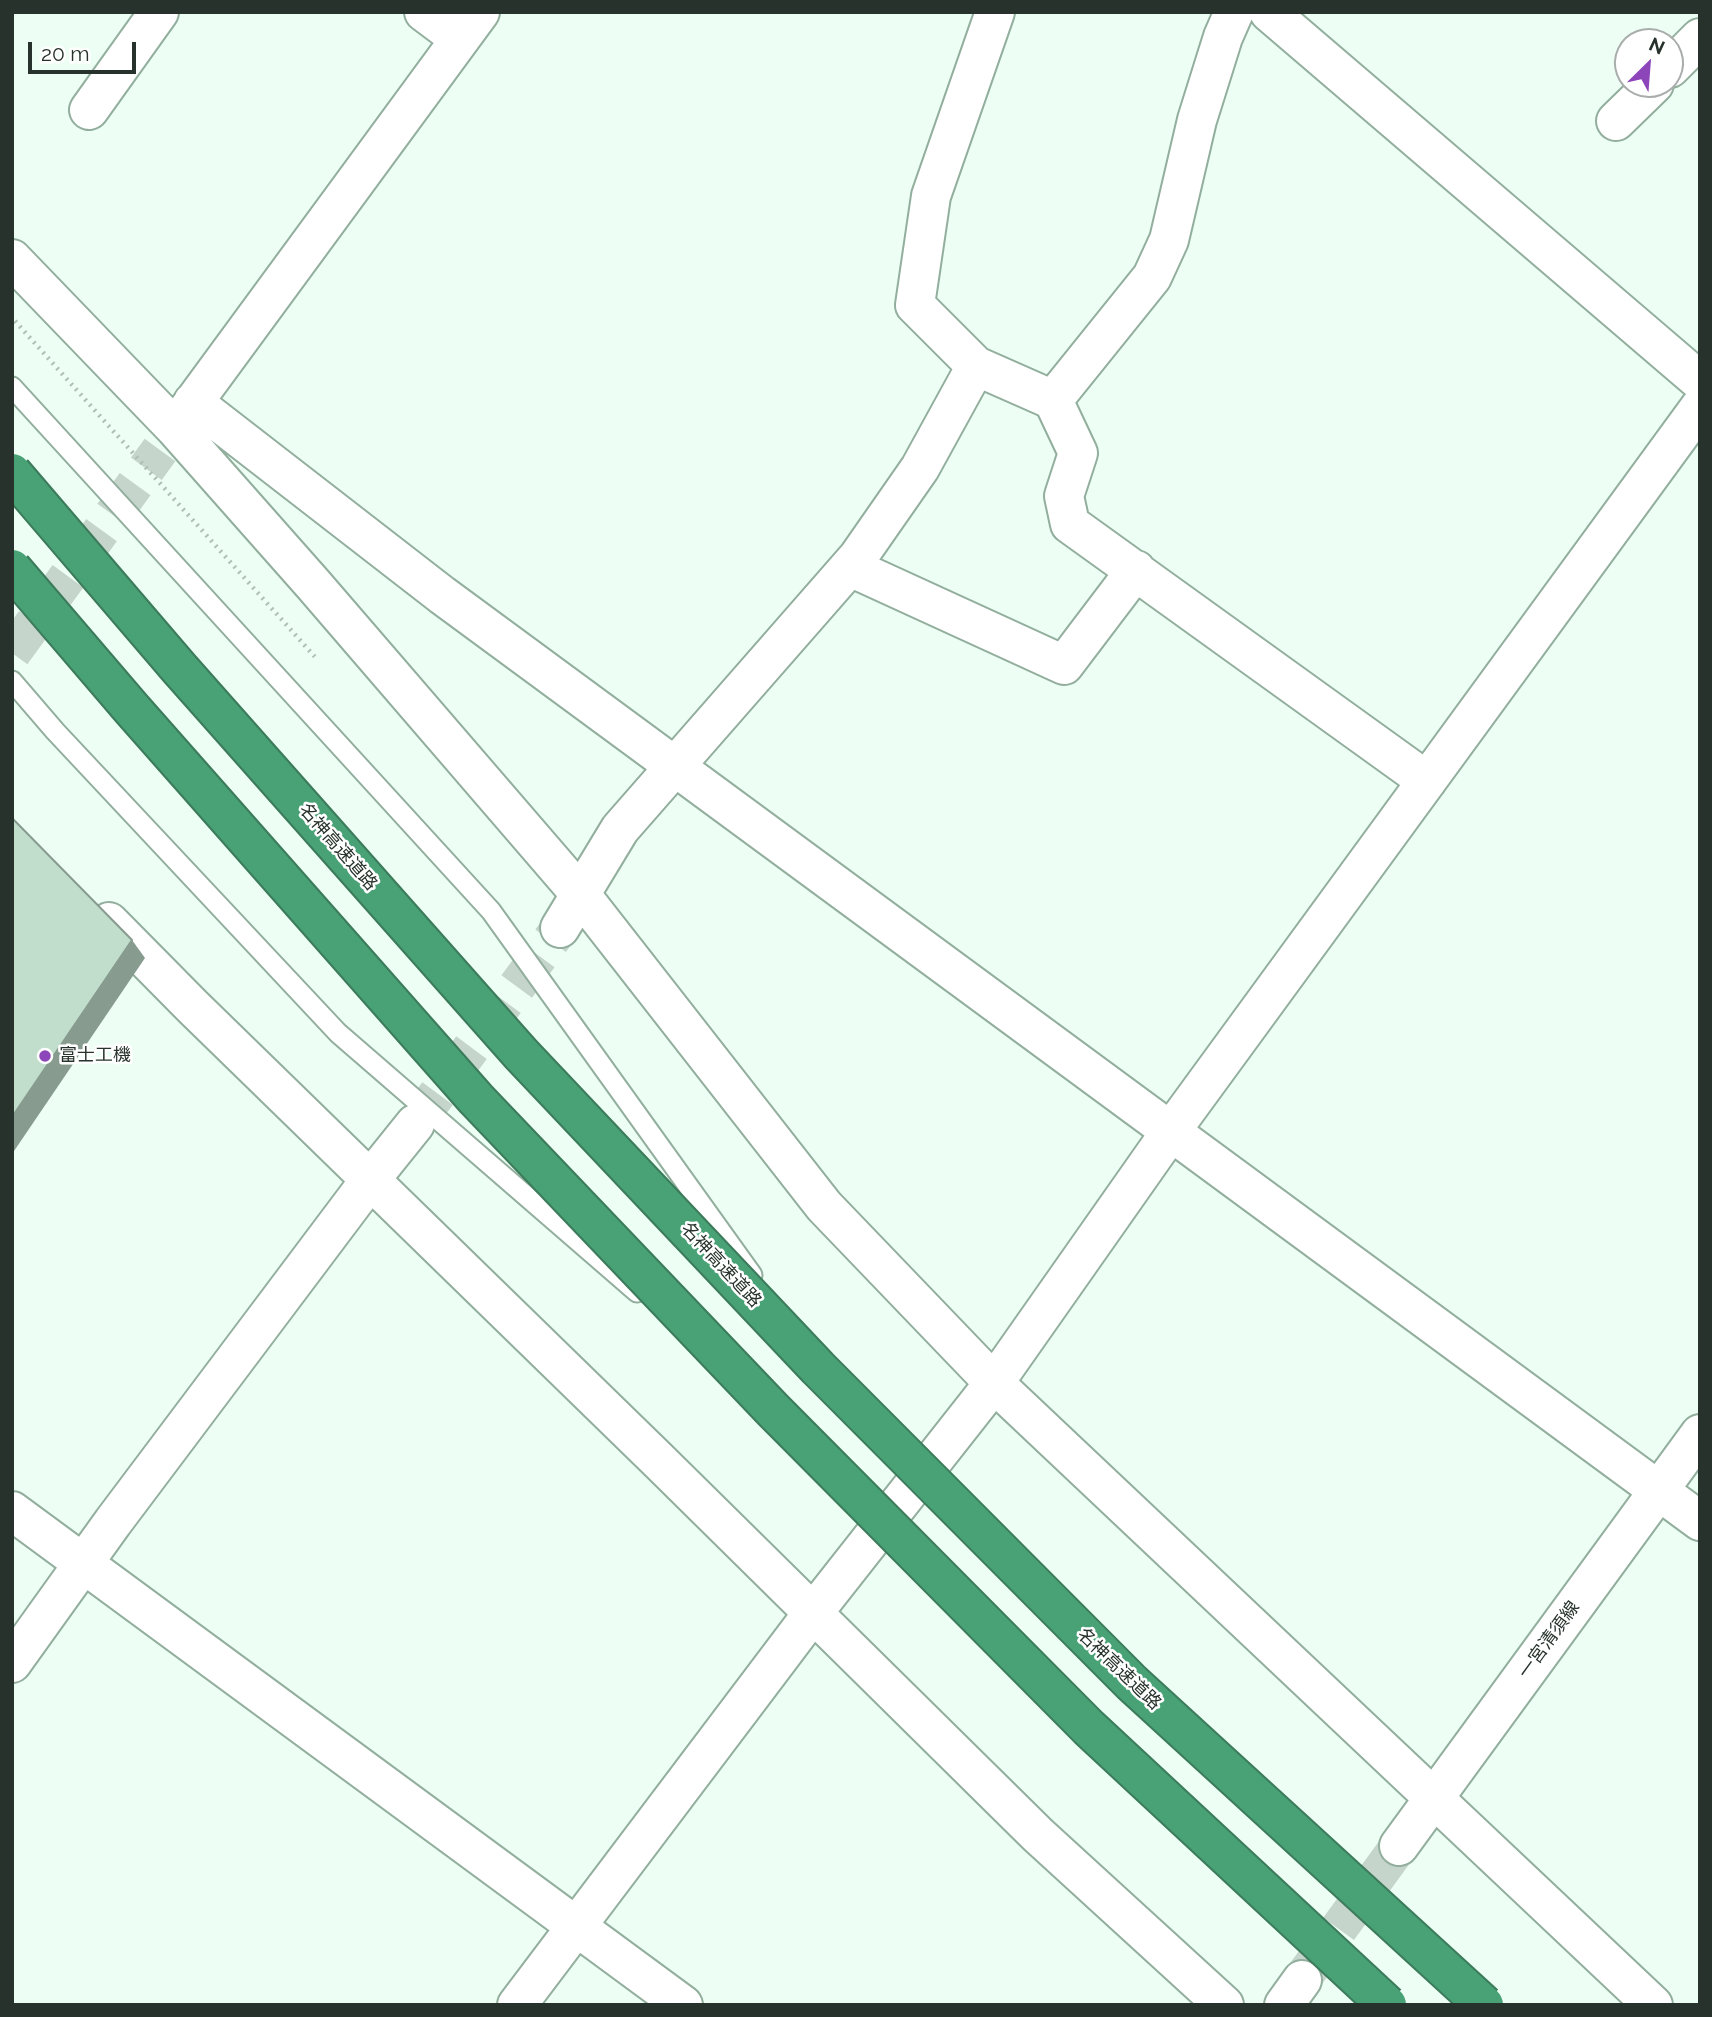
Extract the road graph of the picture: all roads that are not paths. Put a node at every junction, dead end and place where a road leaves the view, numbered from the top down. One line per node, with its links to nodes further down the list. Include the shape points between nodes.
1 (424, 12): 6 (street)
2 (995, 12): 13 (street, via 931,196 915,305)
3 (1234, 12): 16 (street, via 1197,120 1169,240 1152,277)
4 (1269, 12): 14 (street)
5 (152, 15): 10 (street)
6 (470, 26): 18 (street)
7 (1700, 38): 8 (street)
8 (1684, 54)
9 (1640, 98): 11 (street)
10 (89, 110)
11 (1616, 121)
12 (12, 259): 18 (street)
13 (976, 366): 16 (street); 20 (street, via 920,468)
14 (1700, 381)
15 (12, 387): 32 (lane, via 491,911)
16 (1053, 400): 22 (street, via 1078,453 1064,496 1070,524)
17 (1700, 407): 25 (street)
18 (176, 427): 24 (street, via 442,595); 26 (street)
19 (12, 473): 32 (highway, 名神高速道路, bridge, via 521,1054)
20 (850, 567): 22 (street, via 1064,665); 24 (street)
21 (12, 569): 34 (highway, bridge, via 476,1099)
22 (1136, 570): 25 (street)
23 (12, 681): 34 (lane, via 338,1033)
24 (674, 766): 26 (street, via 620,829); 30 (street)
25 (1427, 781): 30 (street)
26 (581, 895): 28 (street); 33 (street, via 824,1206)
27 (88, 901): 31 (street)
28 (560, 928)
29 (415, 1124): 31 (street)
30 (1171, 1131): 33 (street); 36 (street)
31 (370, 1180): 39 (street); 40 (street)
32 (818, 1368): 49 (highway, 名神高速道路, bridge, via 1132,1684)
33 (994, 1383): 40 (street); 42 (street)
34 (773, 1410): 48 (highway, bridge, via 1089,1728)
35 (1700, 1434): 36 (street, 一宮清須線)
36 (1658, 1491): 38 (street); 42 (street, 一宮清須線)
37 (12, 1511): 39 (street)
38 (1700, 1521)
39 (84, 1563): 41 (street); 44 (street)
40 (813, 1613): 44 (street); 47 (street, via 1038,1835)
41 (12, 1663)
42 (1435, 1797): 43 (street, 一宮清須線); 50 (street)
43 (1399, 1846)
44 (576, 1927): 45 (street); 46 (street)
45 (517, 2005)
46 (683, 2005)
47 (1224, 2005)
48 (1387, 2005)
49 (1484, 2005)
50 (1653, 2005)

